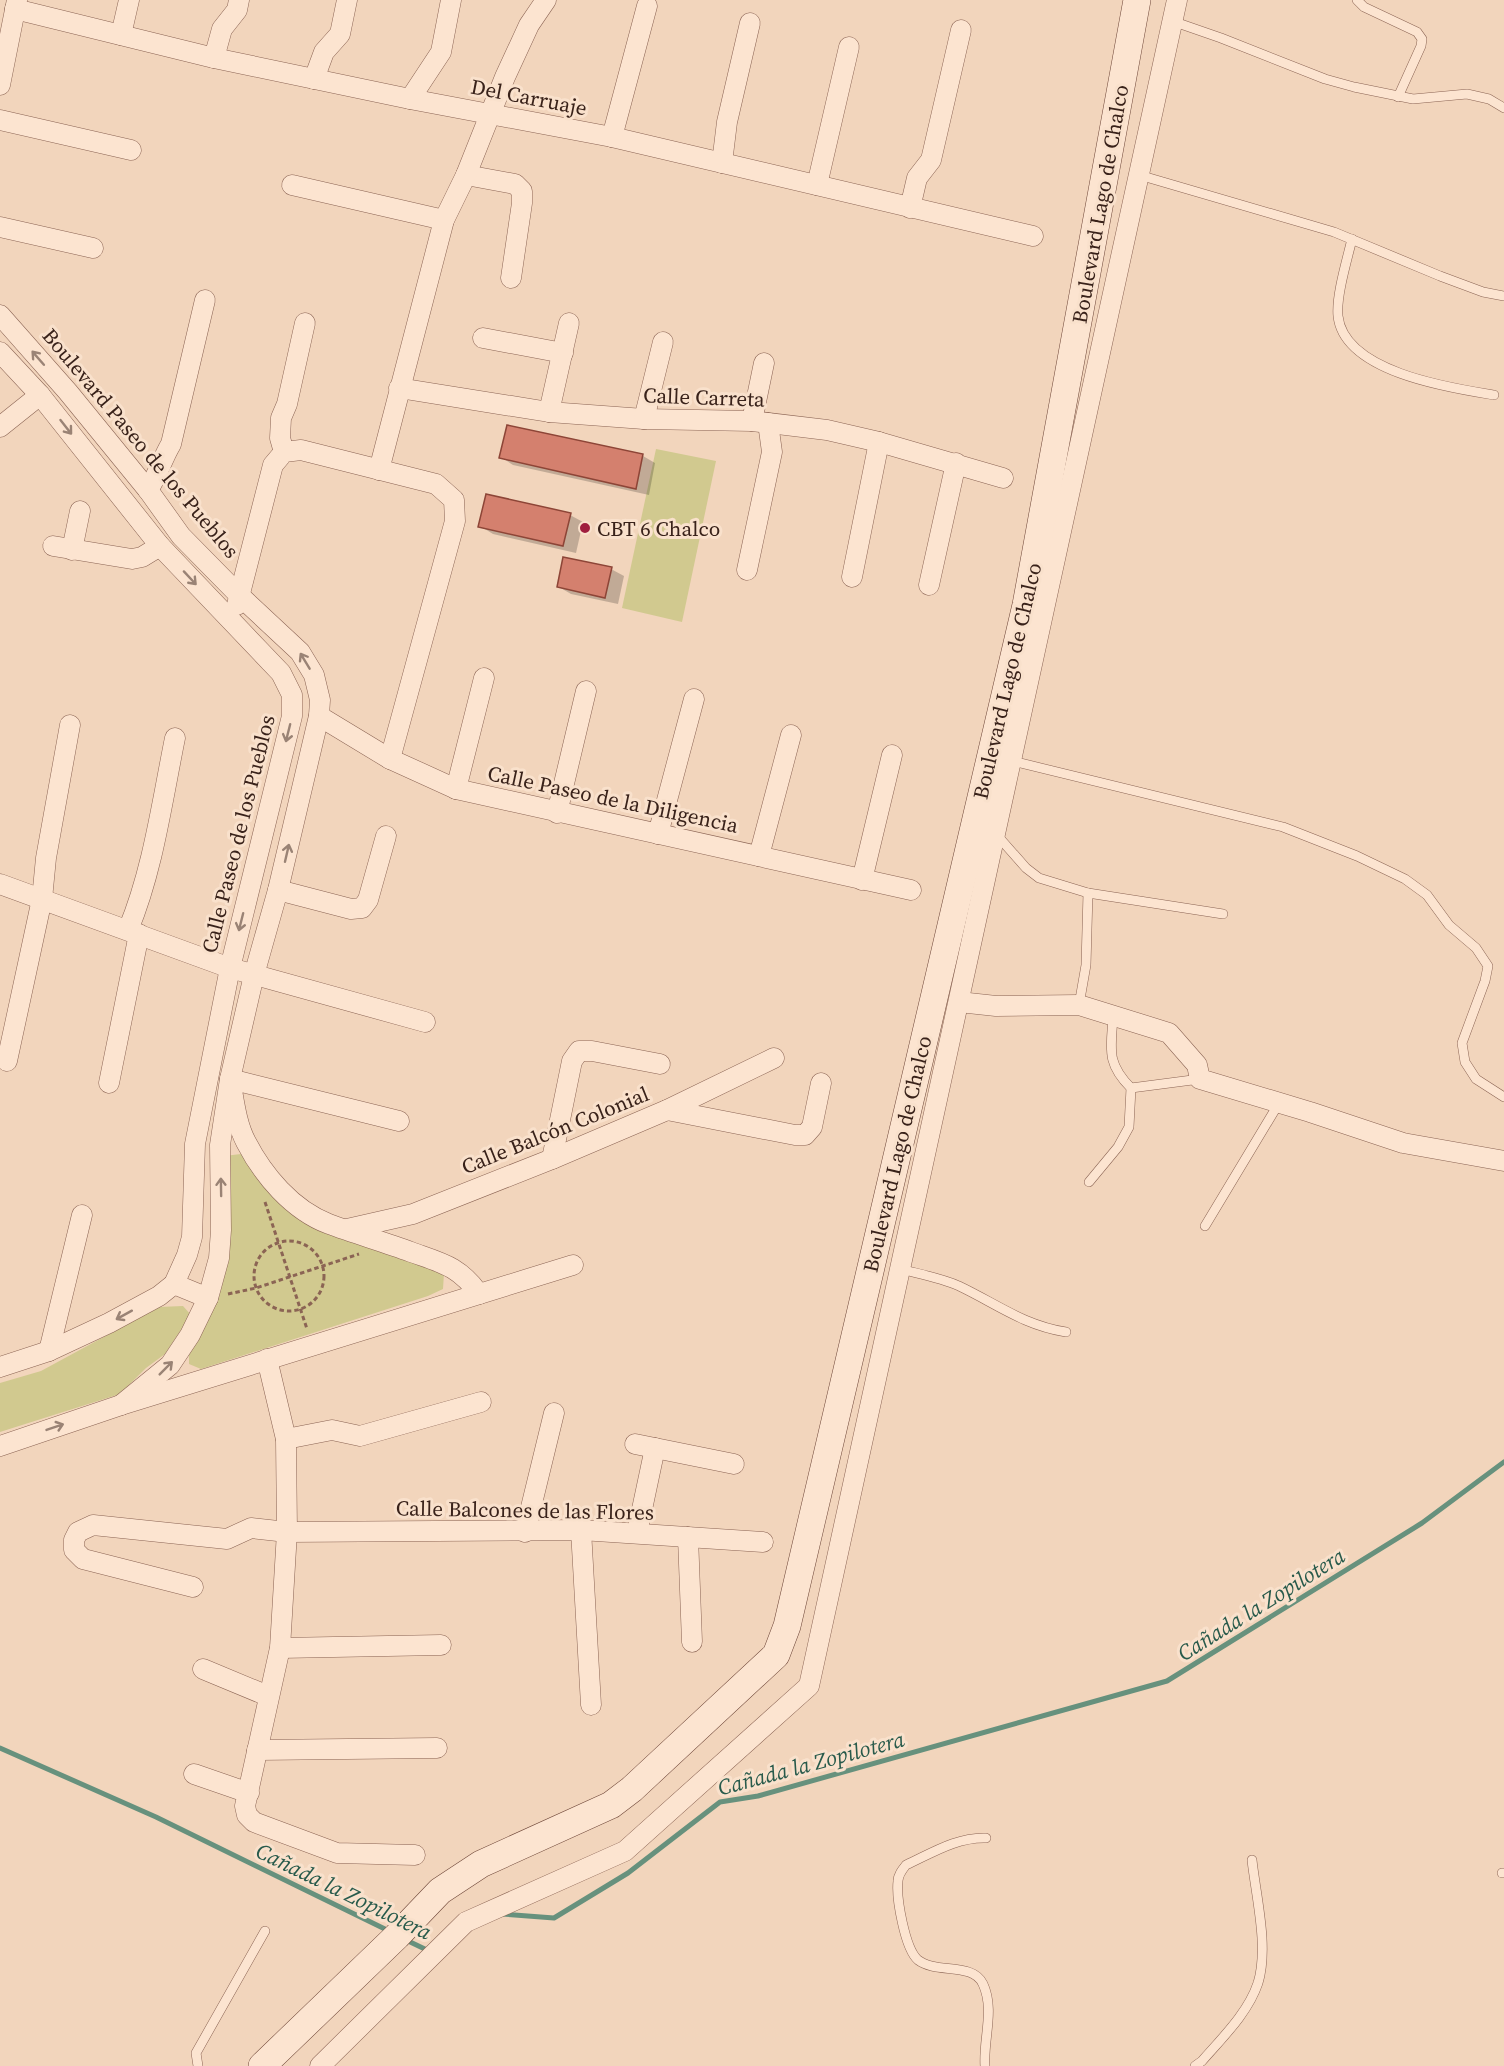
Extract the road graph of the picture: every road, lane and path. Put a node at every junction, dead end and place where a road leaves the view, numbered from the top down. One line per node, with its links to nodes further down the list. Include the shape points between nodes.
1 (129, 0): 14 (street)
2 (239, 0): 16 (street, via 237,10 222,29)
3 (347, 0): 17 (street, via 340,34 324,52)
4 (451, 0): 20 (street, via 441,52)
5 (546, 0): 22 (street, via 529,25)
6 (1137, 0): 166 (main road, Boulevard Lago de Chalco, via 1026,605 787,1626 776,1655 611,1805 481,1864 440,1892)
7 (1177, 0): 11 (street)
8 (1357, 0): 19 (lane, via 1417,32 1422,39)
9 (16, 4): 14 (street, Del Carruaje); 18 (street)
10 (647, 6): 24 (street)
11 (1172, 21): 19 (lane, via 1325,80); 28 (street)
12 (750, 23): 26 (street, via 727,122)
13 (961, 30): 31 (street, via 931,160 917,178)
14 (121, 35): 16 (street, Del Carruaje)
15 (849, 47): 30 (street)
16 (214, 58): 17 (street, Del Carruaje)
17 (314, 79): 20 (street, Del Carruaje)
18 (0, 85)
19 (1398, 97): 21 (lane, via 1467,94 1489,99)
20 (410, 99): 22 (street, Del Carruaje)
21 (1504, 108)
22 (491, 114): 24 (street, Del Carruaje); 27 (street)
23 (0, 120): 25 (street)
24 (612, 137): 26 (street, Del Carruaje)
25 (130, 150)
26 (722, 163): 30 (street, Del Carruaje)
27 (466, 175): 32 (street); 37 (street, via 515,184 522,191)
28 (1139, 176): 35 (lane); 77 (street)
29 (292, 185): 32 (street)
30 (817, 185): 31 (street, Del Carruaje)
31 (910, 208): 34 (street, Del Carruaje)
32 (444, 220): 48 (street)
33 (0, 227): 36 (street)
34 (1033, 236)
35 (1352, 239): 38 (lane, via 1440,276); 50 (lane, via 1338,317 1346,340 1365,357 1405,374)
36 (93, 248)
37 (511, 278)
38 (1504, 297)
39 (205, 300): 60 (street, via 171,444)
40 (0, 315): 60 (street, Boulevard Paseo de los Pueblos, one-way to 40)
41 (305, 323): 56 (street, via 281,418)
42 (569, 323): 46 (street)
43 (483, 338): 46 (street)
44 (663, 342): 52 (street)
45 (0, 352): 49 (street, Calle Paseo de los Pueblos)
46 (563, 353): 51 (street)
47 (765, 363): 53 (street)
48 (399, 388): 51 (street, Calle Carreta); 58 (street)
49 (40, 395): 54 (street); 62 (street, Calle Paseo de los Pueblos, one-way to 62)
50 (1494, 395)
51 (549, 412): 52 (street, Calle Carreta)
52 (644, 419): 53 (street, Calle Carreta)
53 (760, 422): 55 (street, Calle Carreta, via 827,429); 63 (street, via 772,452)
54 (0, 427)
55 (879, 442): 57 (street, Calle Carreta); 64 (street)
56 (284, 452): 58 (street, via 301,450); 66 (street, via 273,465)
57 (956, 463): 59 (street, Calle Carreta); 65 (street)
58 (379, 470): 76 (street, via 436,484 454,500 455,521)
59 (1003, 478)
60 (148, 490): 66 (street, Boulevard Paseo de los Pueblos, via 182,536)
61 (80, 511): 62 (street, via 62,548 132,559)
62 (160, 546): 67 (street, Calle Paseo de los Pueblos, one-way to 67)
63 (747, 570)
64 (852, 578)
65 (929, 585)
66 (240, 596): 67 (street); 71 (street, Boulevard Paseo de los Pueblos, one-way to 66, via 314,675 300,652)
67 (231, 623): 92 (street, Calle Paseo de los Pueblos, one-way to 92, via 281,673 292,695 292,716)
68 (484, 678): 78 (street)
69 (586, 691): 79 (street)
70 (694, 699): 80 (street)
71 (319, 716): 76 (street, Calle Paseo de la Diligencia); 86 (street, one-way to 71)
72 (70, 725): 89 (street)
73 (792, 735): 83 (street)
74 (175, 738): 91 (street)
75 (892, 755): 84 (street)
76 (390, 759): 78 (street, Calle Paseo de la Diligencia)
77 (1011, 761): 81 (street); 106 (lane, via 1283,827 1405,879 1426,895 1488,966 1462,1043 1465,1062 1476,1079)
78 (456, 789): 79 (street, Calle Paseo de la Diligencia)
79 (557, 813): 80 (street, Calle Paseo de la Diligencia)
80 (658, 834): 83 (street, Calle Paseo de la Diligencia)
81 (996, 834): 88 (lane, via 1038,878); 94 (street)
82 (386, 836): 86 (street, via 368,900 362,908 351,909)
83 (759, 856): 84 (street, Calle Paseo de la Diligencia)
84 (862, 880): 87 (street, Calle Paseo de la Diligencia)
85 (0, 884): 89 (street)
86 (278, 890): 93 (street)
87 (911, 890)
88 (1088, 893): 90 (lane); 95 (lane, via 1086,965)
89 (42, 899): 91 (street); 99 (street)
90 (1223, 914)
91 (133, 932): 92 (street); 103 (street)
92 (230, 968): 93 (street); 111 (street, Calle Paseo de los Pueblos)
93 (254, 975): 97 (street); 101 (street)
94 (959, 1002): 95 (street, via 996,1006); 124 (street)
95 (1079, 1005): 96 (street)
96 (1113, 1017): 102 (street, via 1169,1033 1197,1065); 105 (lane, via 1111,1056 1119,1075)
97 (425, 1022)
98 (774, 1058): 108 (street, Calle Balcón Colonial)
99 (7, 1061)
100 (660, 1064): 113 (street, via 579,1051 572,1061)
101 (231, 1079): 109 (street); 110 (street); 112 (street)
102 (1200, 1079): 105 (lane); 107 (street)
103 (109, 1083)
104 (821, 1083): 108 (street, via 812,1127 805,1135)
105 (1131, 1088): 115 (lane, via 1129,1127)
106 (1504, 1097)
107 (1279, 1103): 114 (street, via 1403,1143); 118 (lane)
108 (667, 1110): 113 (street, Calle Balcón Colonial)
109 (399, 1121)
110 (246, 1142): 112 (street); 119 (street, via 283,1194 305,1211)
111 (195, 1144): 112 (street); 126 (street, Calle Paseo de los Pueblos, via 192,1237)
112 (220, 1145): 129 (street, one-way to 112, via 219,1258)
113 (552, 1159): 119 (street, Calle Balcón Colonial, via 412,1214)
114 (1504, 1161)
115 (1089, 1182)
116 (264, 1198): 120 (path)
117 (82, 1215): 133 (street)
118 (1205, 1226)
119 (347, 1229): 121 (street)
120 (278, 1244): 123 (path, via 303,1245 313,1251); 125 (path); 127 (path, via 256,1263)
121 (390, 1244): 123 (path); 128 (street, via 447,1265 467,1277)
122 (573, 1265): 128 (street)
123 (322, 1266): 125 (path); 130 (path, via 320,1293)
124 (900, 1269): 131 (lane, via 956,1285 1026,1322); 167 (street, via 809,1686 625,1851 466,1922)
125 (290, 1277): 127 (path); 130 (path)
126 (174, 1284): 129 (street); 133 (street, one-way to 133, via 109,1323)
127 (256, 1288): 129 (path); 130 (path, via 268,1305 279,1310)
128 (479, 1294): 132 (street)
129 (208, 1298): 137 (street, one-way to 129, via 170,1365)
130 (300, 1309): 132 (path)
131 (1066, 1332)
132 (312, 1345): 134 (street)
133 (49, 1351): 135 (street)
134 (267, 1359): 137 (street); 139 (street)
135 (0, 1367)
136 (481, 1402): 139 (street, via 360,1436 332,1430)
137 (121, 1405): 141 (street, one-way to 137)
138 (554, 1413): 146 (street)
139 (286, 1439): 145 (street)
140 (635, 1444): 142 (street)
141 (0, 1446)
142 (655, 1448): 143 (street); 147 (street)
143 (734, 1464)
144 (581, 1530): 146 (street, Calle Balcones de las Flores); 147 (street, Calle Balcones de las Flores); 156 (street)
145 (287, 1532): 146 (street, Calle Balcones de las Flores); 150 (street, Calle Balcones de las Flores, via 251,1528 227,1539 93,1526 78,1532 74,1540 74,1550 83,1559); 153 (street)
146 (525, 1532)
147 (637, 1533): 148 (street, Calle Balcones de las Flores)
148 (688, 1537): 149 (street, Calle Balcones de las Flores); 151 (street)
149 (763, 1542)
150 (193, 1587)
151 (692, 1642)
152 (441, 1645): 153 (street)
153 (279, 1648): 155 (street)
154 (203, 1669): 155 (street)
155 (268, 1696): 158 (street)
156 (591, 1705)
157 (437, 1748): 158 (street)
158 (257, 1750): 160 (street)
159 (194, 1774): 160 (street)
160 (249, 1793): 162 (street, via 245,1806 254,1822 337,1853)
161 (986, 1838): 168 (lane, via 959,1841 906,1865 897,1881 900,1911 915,1958 926,1965 972,1972 983,1983 988,1999)
162 (415, 1855)
163 (1252, 1860): 169 (lane, via 1261,1934 1258,1983 1247,2006)
164 (265, 1931): 165 (lane, via 195,2053)
165 (198, 2066)
166 (262, 2066)
167 (320, 2066)
168 (985, 2066)
169 (1195, 2066)

